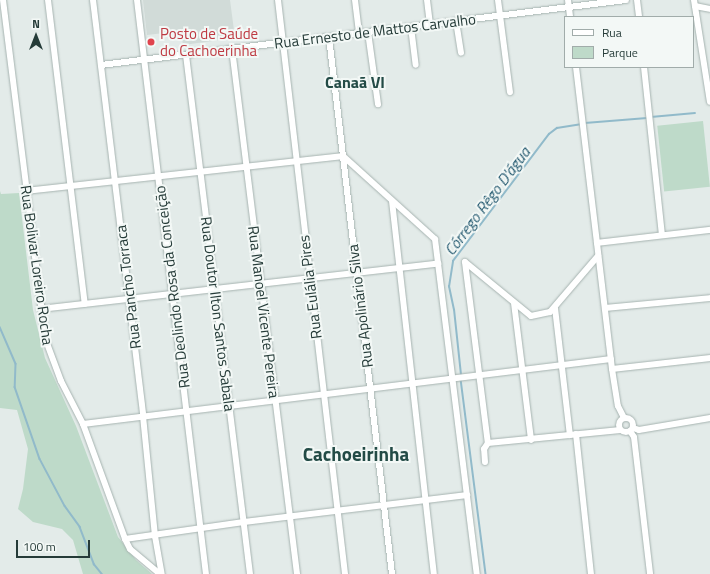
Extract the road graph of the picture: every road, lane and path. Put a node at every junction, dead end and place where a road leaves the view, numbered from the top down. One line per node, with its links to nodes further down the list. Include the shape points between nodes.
1 (3, 0): 43 (street, Rua Bolivar Loreiro Rocha)
2 (48, 0): 42 (street)
3 (93, 0): 30 (street, Rua Pancho Torraca)
4 (137, 0): 28 (street, Rua Deolindo Rosa da Conceição)
5 (278, 0): 24 (street, Rua Eulália Pires)
6 (355, 0): 22 (street)
7 (426, 0): 19 (street)
8 (498, 0): 15 (street)
9 (568, 0): 13 (street)
10 (626, 0): 13 (street, Rua Ernesto de Mattos Carvalho)
11 (637, 0): 17 (street)
12 (695, 3): 14 (street); 34 (street)
13 (569, 8): 15 (street, Rua Ernesto de Mattos Carvalho); 16 (street)
14 (710, 8)
15 (500, 16): 18 (street, Rua Ernesto de Mattos Carvalho); 33 (street)
16 (570, 16)
17 (639, 16)
18 (456, 21): 19 (street, Rua Ernesto de Mattos Carvalho); 26 (street)
19 (430, 25): 20 (street, Rua Ernesto de Mattos Carvalho)
20 (410, 27): 21 (street, Rua Ernesto de Mattos Carvalho); 29 (street)
21 (368, 32): 22 (street, Rua Ernesto de Mattos Carvalho); 35 (street)
22 (359, 33): 23 (street, Rua Ernesto de Mattos Carvalho)
23 (329, 37): 24 (street, Rua Ernesto de Mattos Carvalho); 36 (street, Rua Apolinário Silva)
24 (282, 43): 25 (street, Rua Ernesto de Mattos Carvalho); 37 (street, Rua Eulália Pires)
25 (232, 49): 27 (street, Rua Ernesto de Mattos Carvalho); 38 (street, Rua Manoel Vicente Pereira)
26 (461, 53)
27 (186, 55): 28 (street, Rua Ernesto de Mattos Carvalho); 39 (street, Rua Doutor Ilton Santos Sabala)
28 (145, 60): 30 (street, Rua Ernesto de Mattos Carvalho); 40 (street, Rua Deolindo Rosa da Conceição)
29 (416, 64)
30 (101, 65): 41 (street, Rua Pancho Torraca)
31 (576, 68): 47 (street)
32 (644, 68): 46 (street)
33 (510, 92)
34 (710, 98)
35 (378, 104)
36 (343, 156): 37 (street); 44 (street); 51 (street, Rua Apolinário Silva)
37 (296, 161): 38 (street); 52 (street, Rua Eulália Pires)
38 (246, 167): 39 (street); 53 (street, Rua Manoel Vicente Pereira)
39 (201, 172): 40 (street); 54 (street, Rua Doutor Ilton Santos Sabala)
40 (159, 177): 41 (street); 55 (street, Rua Deolindo Rosa da Conceição)
41 (115, 182): 42 (street); 57 (street, Rua Pancho Torraca)
42 (70, 186): 43 (street); 59 (street)
43 (26, 191): 62 (street, Rua Bolivar Loreiro Rocha)
44 (392, 201): 49 (street, via 434,238); 50 (street)
45 (710, 230): 46 (street)
46 (662, 235): 47 (street)
47 (597, 243): 48 (street)
48 (598, 256): 60 (street); 61 (street)
49 (438, 264): 50 (street); 69 (street)
50 (399, 268): 51 (street); 70 (street)
51 (356, 273): 52 (street); 71 (street, Rua Apolinário Silva)
52 (310, 278): 53 (street); 72 (street, Rua Eulália Pires)
53 (261, 284): 54 (street); 73 (street, Rua Manoel Vicente Pereira)
54 (215, 289): 55 (street); 74 (street, Rua Doutor Ilton Santos Sabala)
55 (173, 294): 57 (street); 75 (street, Rua Deolindo Rosa da Conceição)
56 (710, 298): 61 (street)
57 (129, 299): 59 (street); 76 (street, Rua Pancho Torraca)
58 (514, 303): 60 (street, via 531,316 550,312); 67 (street); 68 (street, via 465,262)
59 (85, 304): 62 (street)
60 (555, 308): 65 (street)
61 (605, 308): 64 (street)
62 (40, 309): 79 (street, Rua Bolivar Loreiro Rocha, via 51,357)
63 (710, 358): 66 (street)
64 (611, 359): 65 (street); 66 (street)
65 (562, 365): 67 (street); 82 (street)
66 (612, 369): 77 (street, via 618,406)
67 (522, 371): 68 (street); 83 (street)
68 (480, 375): 69 (street); 84 (street)
69 (454, 378): 70 (street); 86 (street)
70 (413, 384): 71 (street); 87 (street)
71 (370, 389): 72 (street); 88 (street, Rua Apolinário Silva)
72 (323, 395): 73 (street); 89 (street, Rua Eulália Pires)
73 (275, 400): 74 (street); 90 (street, Rua Manoel Vicente Pereira)
74 (230, 406): 75 (street); 91 (street, Rua Doutor Ilton Santos Sabala)
75 (187, 411): 76 (street); 92 (street, Rua Deolindo Rosa da Conceição)
76 (144, 416): 79 (street); 93 (street, Rua Pancho Torraca)
77 (624, 418): 80 (street, via 628,418); 81 (street, via 621,420)
78 (710, 418): 80 (street, via 639,430)
79 (83, 424): 94 (street, Rua Bolivar Loreiro Rocha)
80 (631, 429): 81 (street); 104 (street)
81 (620, 430): 82 (street)
82 (573, 434): 83 (street); 103 (street)
83 (531, 440): 84 (street)
84 (488, 443): 85 (street, via 484,449)
85 (485, 462)
86 (467, 495): 87 (street); 102 (street)
87 (426, 500): 88 (street); 101 (street)
88 (384, 505): 89 (street); 100 (street, Rua Apolinário Silva)
89 (338, 511): 90 (street); 99 (street, Rua Eulália Pires)
90 (290, 516): 91 (street); 98 (street, Rua Manoel Vicente Pereira)
91 (244, 522): 92 (street); 97 (street, Rua Doutor Ilton Santos Sabala)
92 (200, 528): 93 (street); 96 (street, Rua Deolindo Rosa da Conceição)
93 (155, 536): 94 (street); 95 (street, Rua Pancho Torraca)
94 (125, 539): 95 (street, Rua Bolivar Loreiro Rocha, via 130,548)
95 (161, 574)
96 (206, 574)
97 (250, 574)
98 (297, 574)
99 (345, 574)
100 (392, 574)
101 (434, 574)
102 (477, 574)
103 (591, 574)
104 (650, 574)

